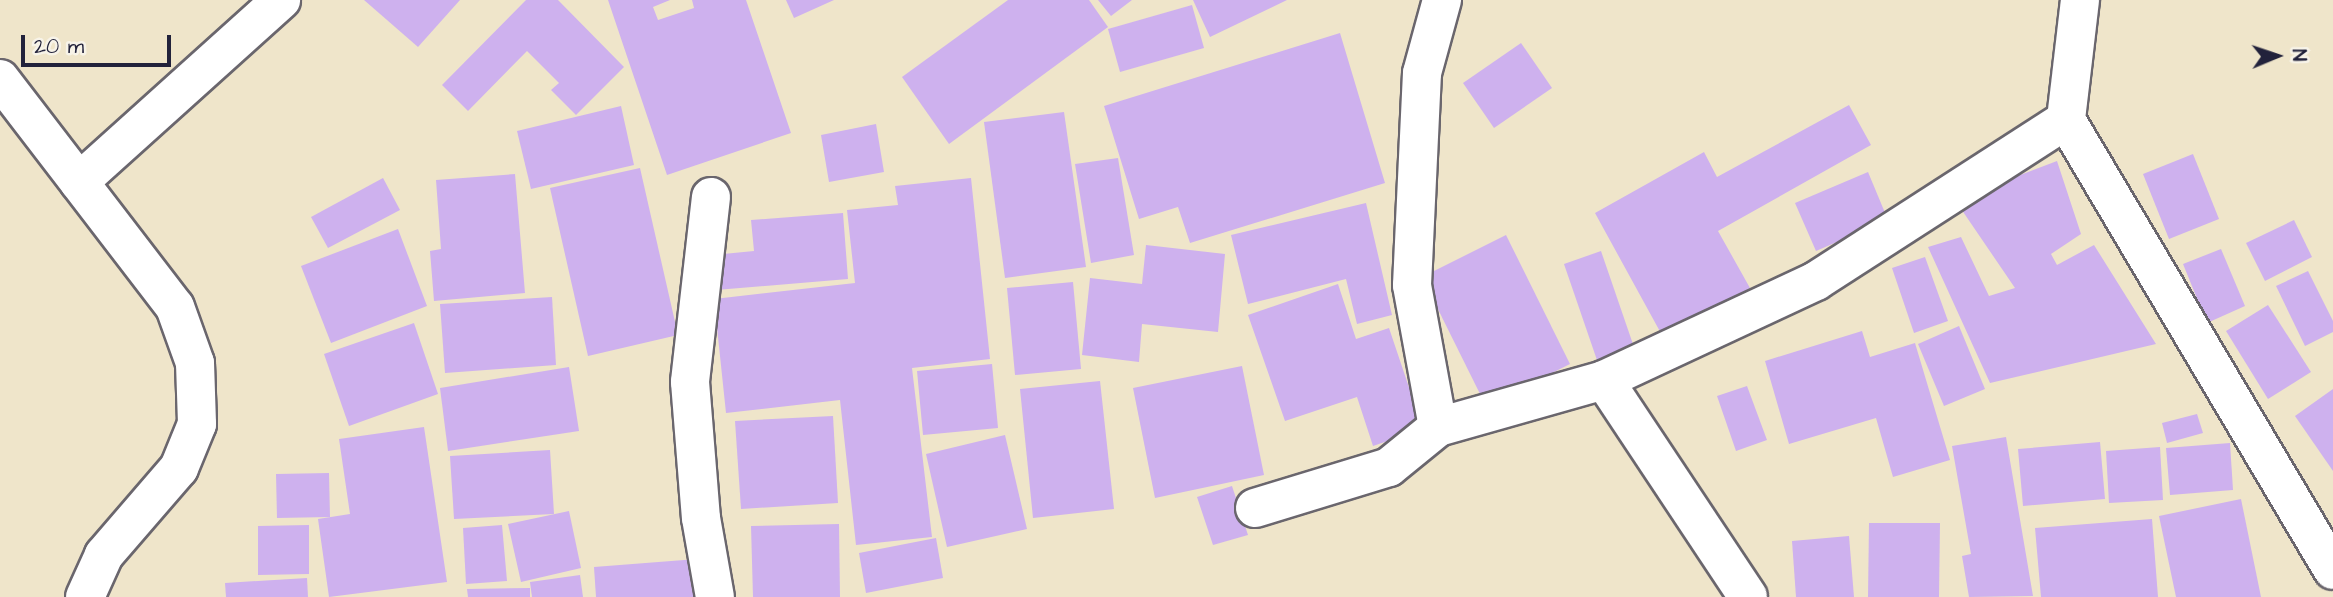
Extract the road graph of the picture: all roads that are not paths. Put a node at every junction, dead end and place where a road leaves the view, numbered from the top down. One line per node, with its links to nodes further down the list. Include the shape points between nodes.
1 (281, 0): 6 (street)
2 (1442, 0): 9 (street, via 1422,73 1412,285)
3 (2080, 0): 5 (street)
4 (0, 79): 6 (street)
5 (2066, 120): 8 (street, via 1816,281); 11 (street)
6 (79, 182): 12 (street, via 176,307 195,363 197,424 179,468 104,555)
7 (711, 197): 13 (street, via 691,382 701,518)
8 (1604, 380): 9 (street); 14 (street)
9 (1438, 427): 10 (street, via 1389,467)
10 (1255, 508)
11 (2330, 557)
12 (85, 597)
13 (715, 597)
14 (1748, 597)

